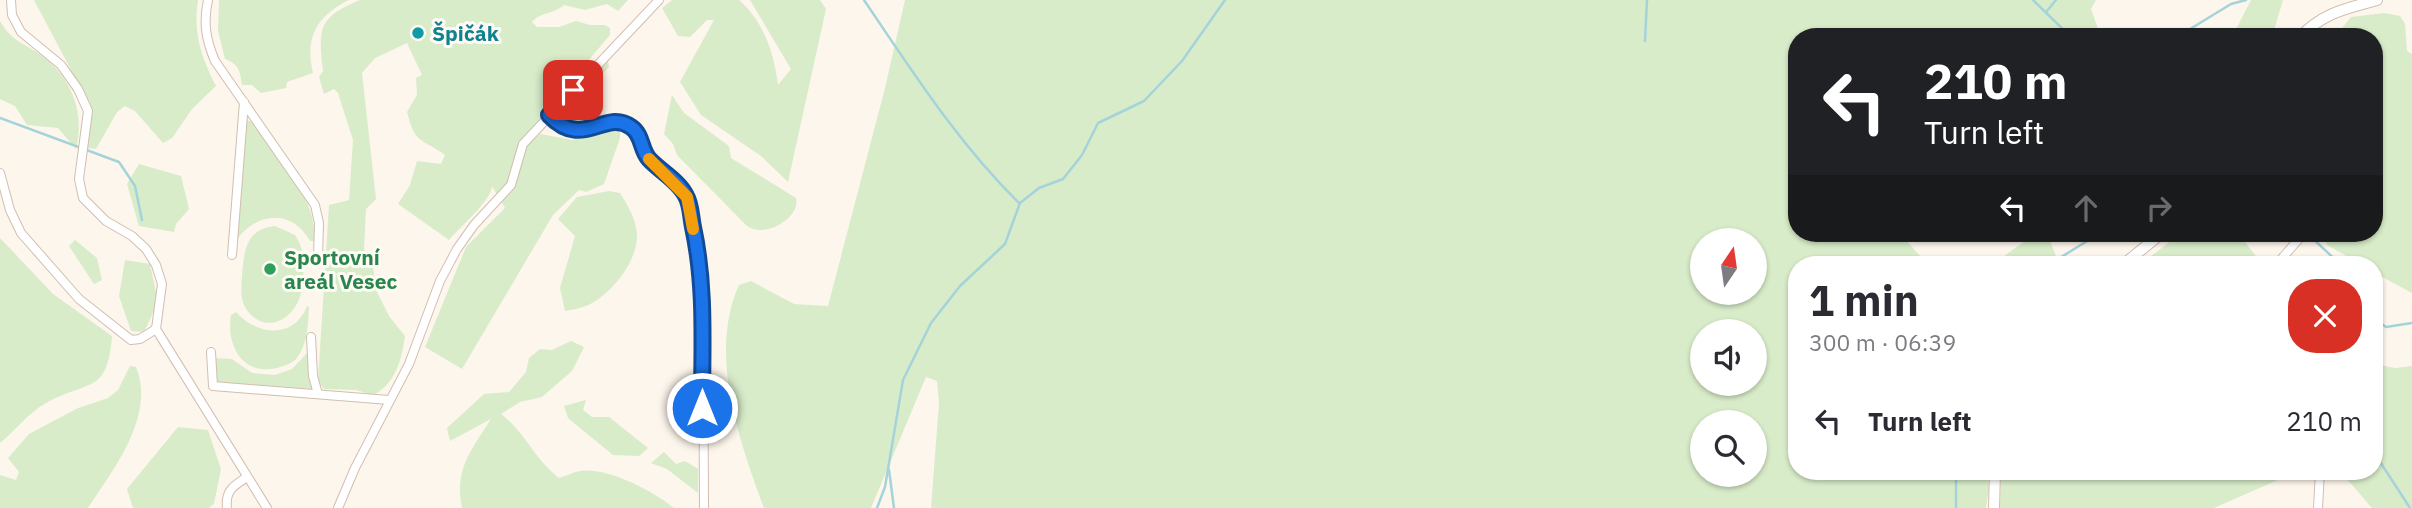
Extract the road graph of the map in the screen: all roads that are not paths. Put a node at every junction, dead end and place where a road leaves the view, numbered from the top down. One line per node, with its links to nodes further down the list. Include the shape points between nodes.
1 (11, 0): 15 (street, via 12,15 21,32 61,65 88,111 79,179 83,198 106,221 132,236 156,265 162,284)
2 (208, 0): 6 (street, via 206,38 215,61)
3 (659, 0): 7 (street)
4 (2378, 0): 5 (street, via 2336,12)
5 (2308, 28)
6 (244, 102): 11 (street); 14 (street, via 315,205)
7 (549, 115): 19 (street, via 523,144 511,185 457,249); 26 (street, via 572,131 612,121 629,125 638,132 647,157 687,197 703,296)
8 (0, 173): 15 (street, via 21,233 79,299 131,340)
9 (2151, 242): 12 (street)
10 (2296, 242): 13 (street)
11 (232, 254)
12 (2134, 256)
13 (2284, 256)
14 (318, 257)
15 (156, 329): 20 (street)
16 (311, 337): 18 (street)
17 (211, 352): 18 (street, via 213,386)
18 (318, 394): 19 (street)
19 (389, 400): 25 (street)
20 (247, 477): 23 (street, via 230,488); 24 (street)
21 (1995, 480): 27 (street)
22 (2320, 480): 28 (street)
23 (226, 508)
24 (267, 508)
25 (338, 508)
26 (704, 508)
27 (1994, 508)
28 (2318, 508)

